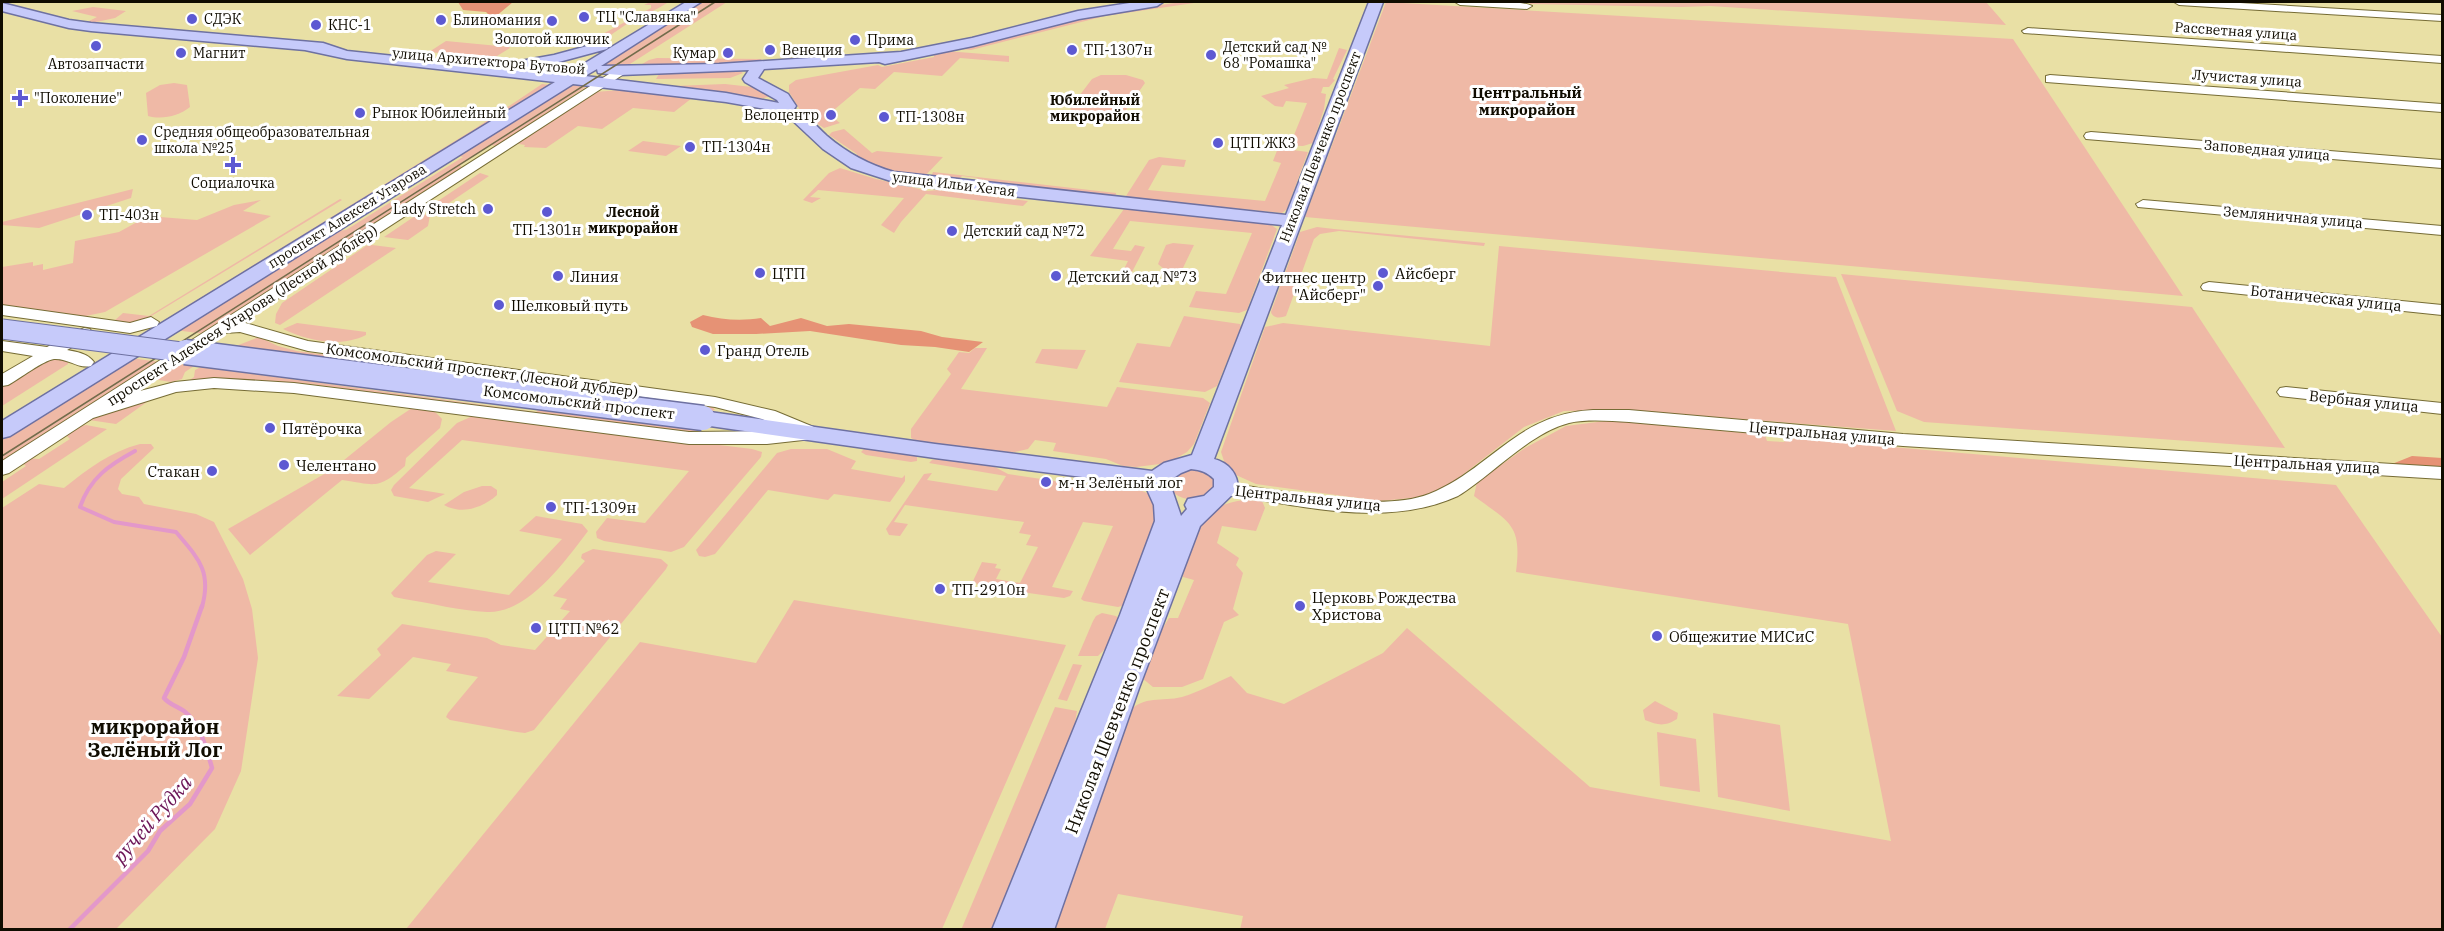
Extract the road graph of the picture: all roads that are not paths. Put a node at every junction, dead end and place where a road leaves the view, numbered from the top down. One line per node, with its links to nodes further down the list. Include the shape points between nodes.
1 (677, 2): 12 (main road, проспект Алексея Угарова)
2 (694, 2): 19 (main road, проспект Алексея Угарова)
3 (1157, 2): 16 (main road, улица Архитектора Бутовой, via 1078,15 863,66)
4 (1376, 2): 34 (main road, Николая Шевченко проспект)
5 (1460, 2): 7 (street)
6 (2179, 2): 9 (street)
7 (1527, 6)
8 (2, 7): 11 (main road, улица Архитектора Бутовой, via 91,27)
9 (2442, 18)
10 (2028, 31): 13 (street, Рассветная улица)
11 (307, 46): 14 (main road, улица Архитектора Бутовой); 18 (main road, улица Архитектора Бутовой, via 347,55)
12 (602, 46): 15 (main road); 21 (main road, проспект Алексея Угарова)
13 (2442, 60)
14 (493, 62): 15 (main road, улица Архитектора Бутовой); 18 (main road)
15 (520, 65): 21 (main road, улица Архитектора Бутовой)
16 (831, 65): 17 (main road, улица Архитектора Бутовой); 22 (main road, улица Архитектора Бутовой)
17 (759, 66): 20 (main road, улица Архитектора Бутовой); 26 (main road)
18 (476, 69): 23 (main road, улица Архитектора Бутовой)
19 (585, 69): 21 (main road, проспект Алексея Угарова); 24 (main road, улица Архитектора Бутовой)
20 (671, 69): 24 (main road, улица Архитектора Бутовой); 27 (main road, via 654,75 651,79)
21 (566, 73): 23 (main road, улица Архитектора Бутовой); 24 (main road, улица Ильи Хегая); 55 (main road, проспект Алексея Угарова)
22 (795, 76): 26 (main road, улица Архитектора Бутовой); 28 (main road, via 786,85)
23 (548, 77): 40 (main road, проспект Алексея Угарова)
24 (613, 79): 27 (main road, улица Архитектора Бутовой); 30 (main road, улица Ильи Хегая, via 639,89 757,102); 37 (street, проспект Алексея Угарова (Лесной дублёр))
25 (2050, 79): 29 (street, Лучистая улица)
26 (750, 80): 27 (main road, улица Архитектора Бутовой); 28 (main road)
27 (655, 83)
28 (783, 97): 30 (main road)
29 (2442, 108)
30 (792, 113): 34 (main road, улица Ильи Хегая, via 849,161 870,172 893,177)
31 (2091, 136): 32 (street, Заповедная улица)
32 (2442, 164)
33 (2143, 204): 35 (street, Земляничная улица)
34 (1292, 221): 57 (main road, Николая Шевченко проспект)
35 (2442, 231)
36 (2209, 287): 39 (street, Ботаническая улица)
37 (272, 296): 43 (street, проспект Алексея Угарова (Лесной дублёр)); 44 (street, via 261,315)
38 (2, 310): 41 (street)
39 (2442, 310)
40 (152, 322): 41 (street, via 130,328); 47 (main road, проспект Алексея Угарова)
41 (99, 324): 46 (street)
42 (2, 329): 56 (main road, Комсомольский проспект, bridge)
43 (220, 329): 44 (street, Комсомольский проспект (Лесной дублер)); 48 (street, проспект Алексея Угарова (Лесной дублёр))
44 (260, 329): 56 (street, Комсомольский проспект (Лесной дублер), via 308,346 715,402 768,415)
45 (2, 346): 46 (street)
46 (49, 352): 47 (street); 49 (street)
47 (85, 362): 53 (main road, проспект Алексея Угарова)
48 (143, 378): 50 (street, via 145,384); 54 (street, проспект Алексея Угарова (Лесной дублёр))
49 (2, 381)
50 (166, 390): 54 (street); 56 (street, via 214,382 294,388 689,438 749,440)
51 (2286, 392): 52 (street, Вербная улица)
52 (2442, 409)
53 (2, 413)
54 (85, 416): 58 (street, проспект Алексея Угарова (Лесной дублёр))
55 (2, 431)
56 (814, 434): 60 (main road, Комсомольский проспект, via 1147,477)
57 (1201, 462): 60 (main road, via 1173,466); 61 (main road, via 1221,471 1226,478)
58 (2, 469)
59 (2442, 473): 61 (street, Центральная улица, via 1588,416 1559,420 1534,431 1452,491 1412,505 1374,507)
60 (1160, 489): 61 (main road, via 1183,506 1201,505); 62 (main road, Николая Шевченко проспект, via 1169,510 1168,521)
61 (1219, 496): 63 (main road, Николая Шевченко проспект, via 1188,524)
62 (1009, 930)
63 (1036, 930)

